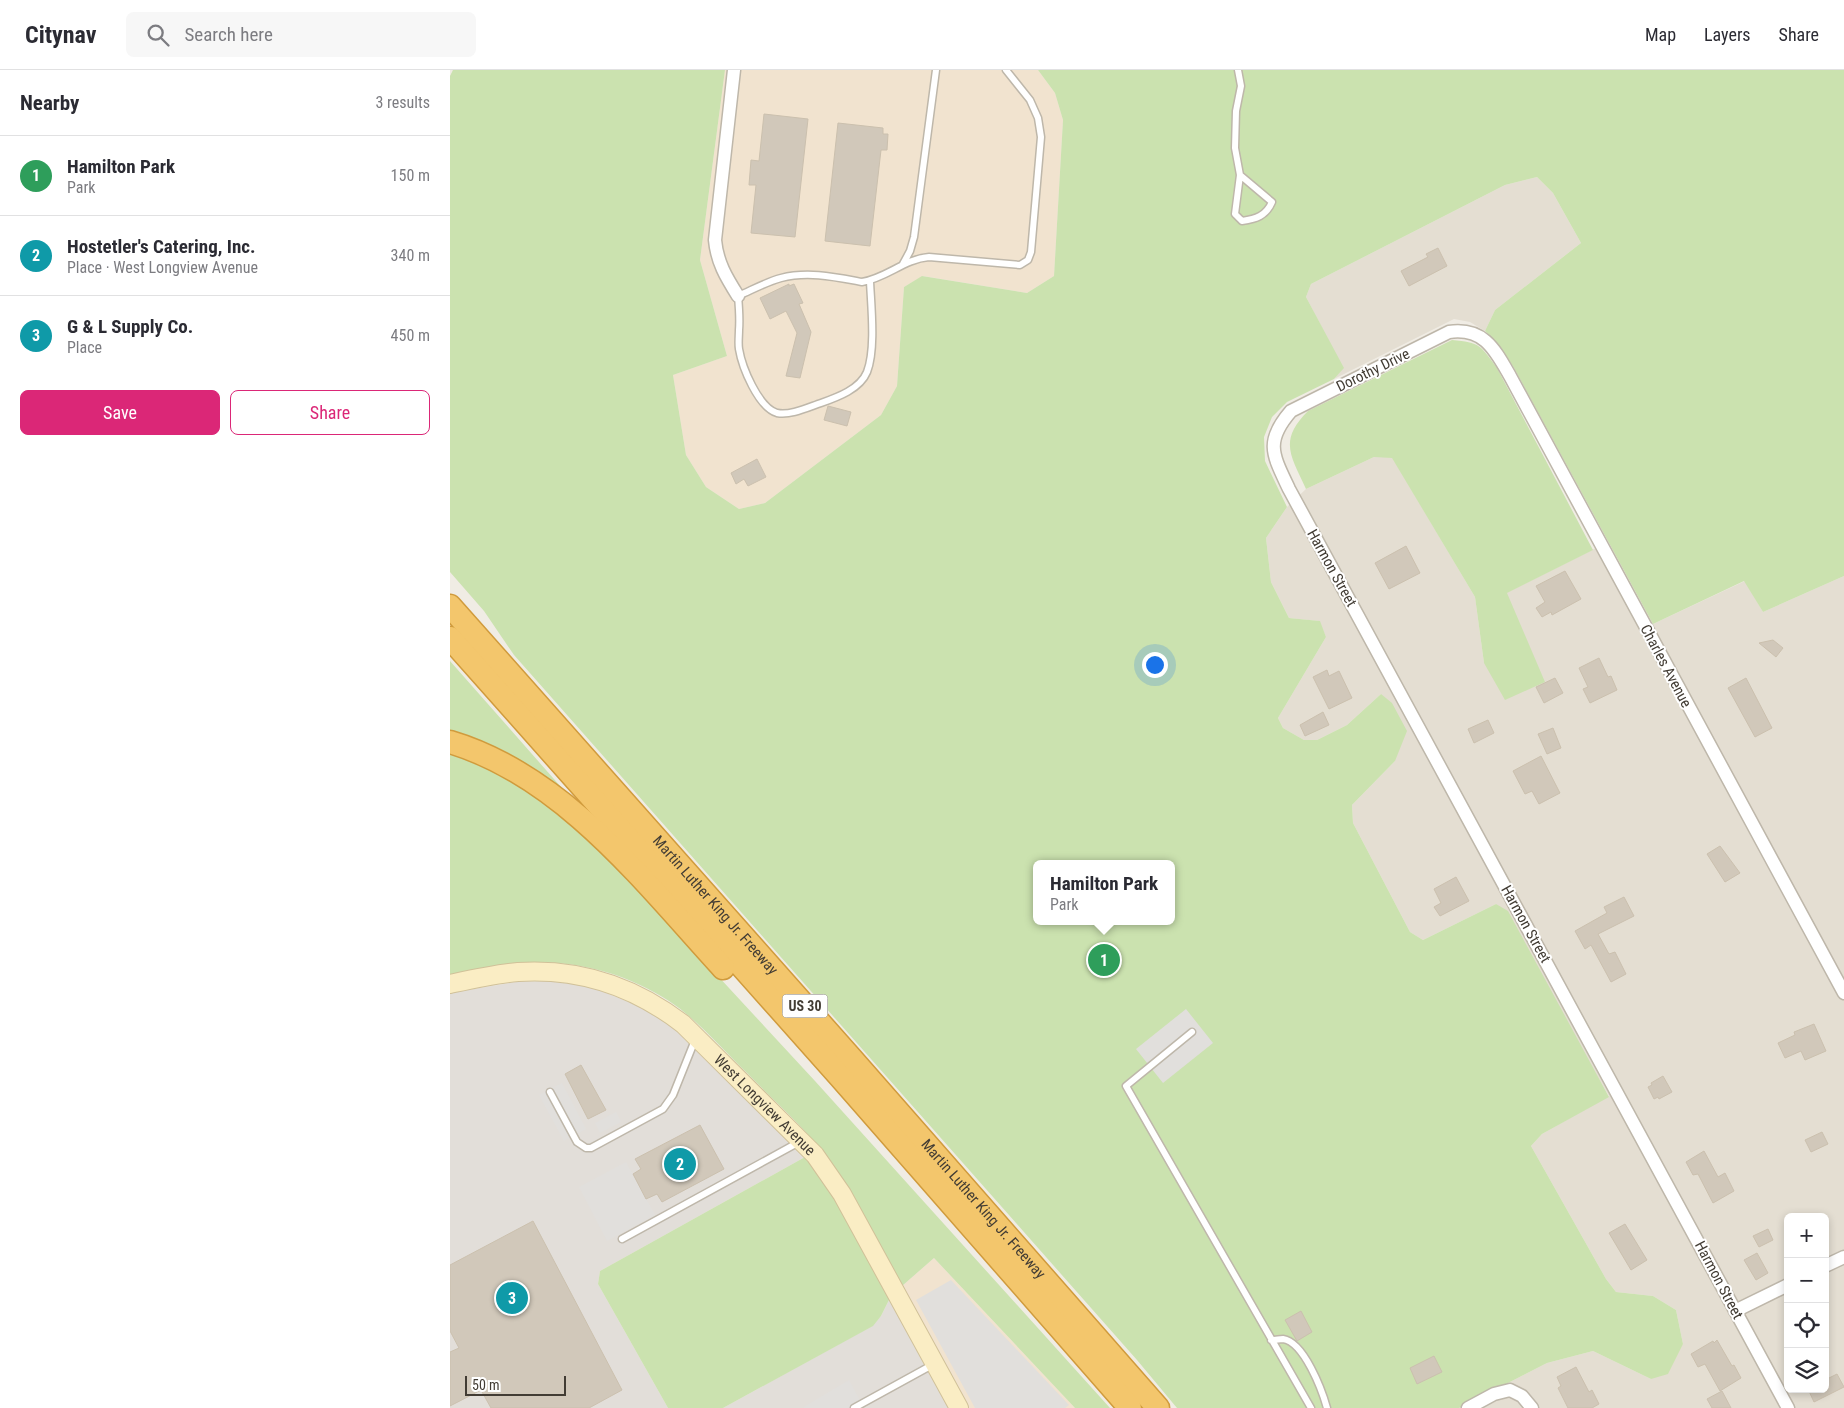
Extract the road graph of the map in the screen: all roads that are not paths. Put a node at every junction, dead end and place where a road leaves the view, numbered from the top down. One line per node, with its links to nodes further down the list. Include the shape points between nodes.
1 (734, 70): 8 (street, via 715,240 723,273)
2 (936, 70): 6 (lane, via 914,237)
3 (1006, 70): 6 (lane, via 1030,100 1042,137 1028,260 1020,265 929,257)
4 (1238, 70): 5 (lane, via 1241,86 1236,111 1236,148)
5 (1240, 176): 5 (lane, via 1272,202 1268,211 1242,221 1235,214)
6 (902, 264): 7 (lane)
7 (870, 281): 8 (lane, via 795,275); 8 (lane, via 871,352 864,378 830,400 788,413 772,410 748,376 738,347)
8 (738, 296)
9 (1484, 340): 10 (street, Dorothy Drive, via 1467,331 1449,332 1291,411 1280,423); 17 (street, Charles Avenue, via 1493,347 1510,376)
10 (1274, 437): 27 (street, Harmon Street, via 1275,460 1289,489)
11 (450, 590): 14 (highway, via 472,615)
12 (450, 606): 14 (highway, Martin Luther King Jr. Freeway / US 30)
13 (450, 638): 25 (highway, Martin Luther King Jr. Freeway / US 30)
14 (497, 659): 33 (highway, Martin Luther King Jr. Freeway / US 30)
15 (450, 742): 25 (highway, via 482,754 530,779 588,826 661,901 912,1177)
16 (450, 984): 19 (street, West Longview Avenue, via 519,972 554,972 593,978 647,999)
17 (1844, 994)
18 (1192, 1032): 28 (lane, via 1126,1086)
19 (696, 1037): 20 (lane, via 673,1095 663,1109 591,1148 577,1142); 21 (street, West Longview Avenue)
20 (550, 1092)
21 (802, 1141): 22 (lane); 29 (street, West Longview Avenue, via 842,1194)
22 (622, 1239)
23 (1844, 1257): 24 (street)
24 (1829, 1264)
25 (1020, 1282): 32 (highway, Martin Luther King Jr. Freeway / US 30)
26 (1784, 1287): 27 (street)
27 (1736, 1311): 38 (street, Harmon Street)
28 (1271, 1340): 34 (lane); 35 (lane, via 1284,1339 1298,1349 1318,1383)
29 (935, 1363): 30 (lane); 31 (street, West Longview Avenue)
30 (854, 1408)
31 (959, 1408)
32 (1130, 1408)
33 (1158, 1408)
34 (1311, 1408)
35 (1327, 1408)
36 (1468, 1408): 37 (street, via 1510,1390 1522,1396)
37 (1532, 1408)
38 (1788, 1408)

